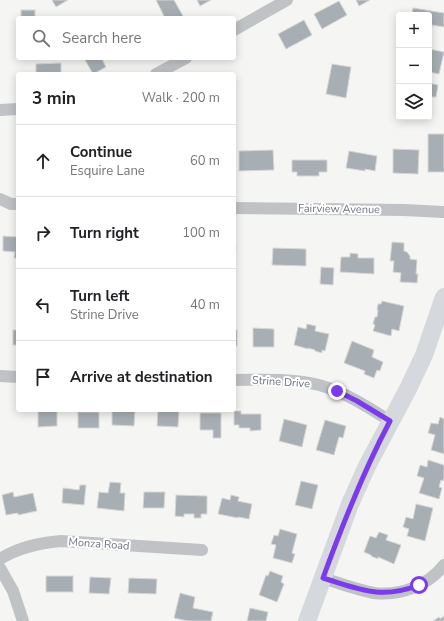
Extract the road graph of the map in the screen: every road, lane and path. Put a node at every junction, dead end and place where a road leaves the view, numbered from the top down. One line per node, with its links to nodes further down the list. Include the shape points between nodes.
1 (288, 0): 2 (street)
2 (236, 29)
3 (182, 60): 4 (street)
4 (160, 72)
5 (16, 109): 6 (street)
6 (0, 110)
7 (0, 199): 8 (street)
8 (16, 204)
9 (236, 208): 10 (street, Fairview Avenue)
10 (444, 212)
11 (444, 297): 15 (street, via 424,355)
12 (0, 376): 13 (street)
13 (16, 377)
14 (236, 380): 15 (street, Strine Drive, via 319,385 357,401)
15 (390, 421): 20 (street, via 350,504)
16 (202, 550): 17 (street, Monza Road, via 61,541 24,547)
17 (0, 559)
18 (444, 565): 20 (street, via 419,585 390,593 374,593)
19 (0, 568): 21 (street, via 13,591)
20 (323, 578): 22 (street)
21 (23, 621)
22 (307, 621)

